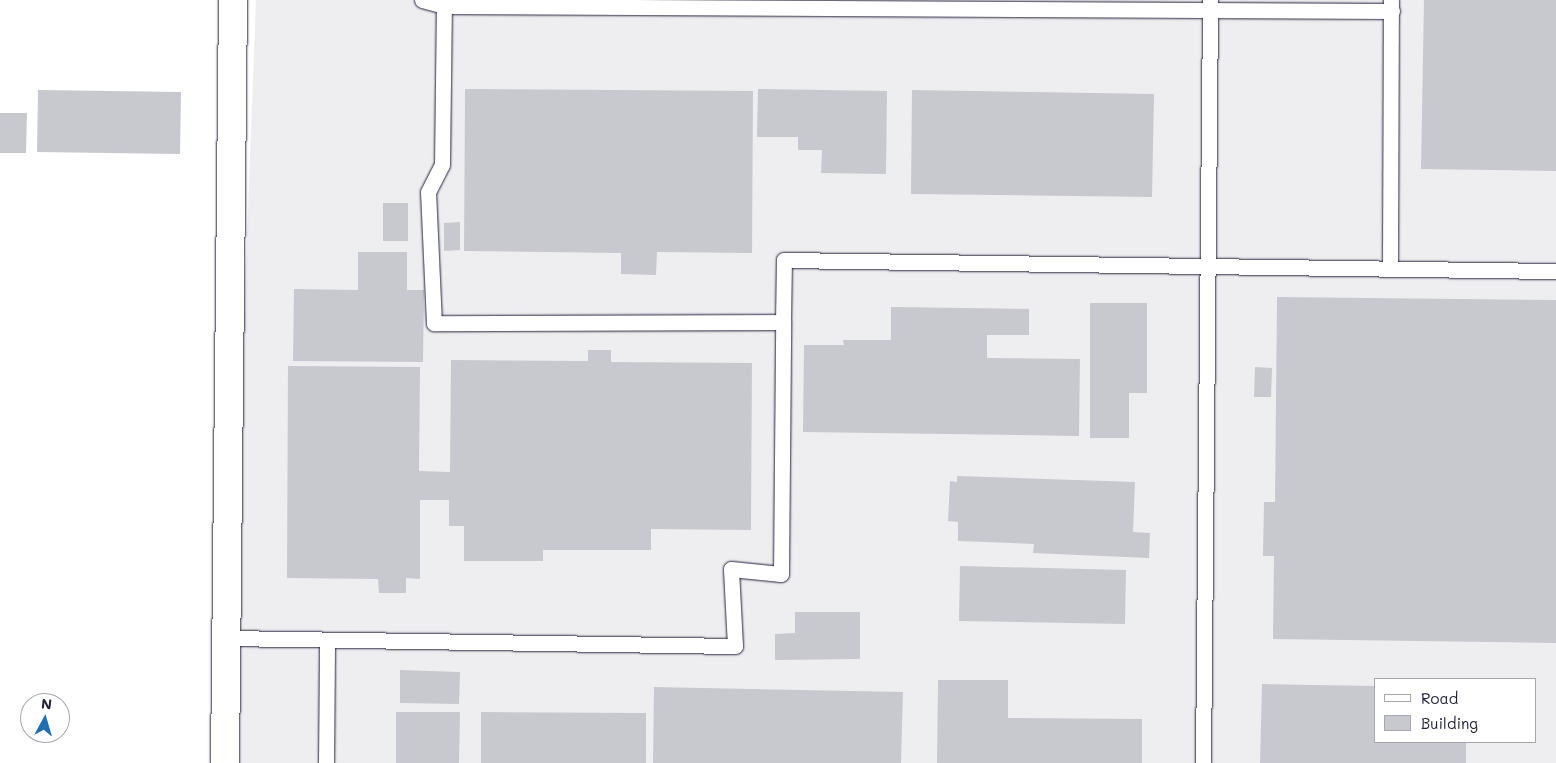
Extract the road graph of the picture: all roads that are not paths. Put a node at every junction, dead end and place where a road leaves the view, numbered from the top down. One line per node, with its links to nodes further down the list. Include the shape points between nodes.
1 (233, 0): 11 (street)
2 (422, 0): 6 (lane)
3 (704, 3): 4 (lane); 6 (lane)
4 (1210, 5): 5 (lane); 7 (lane)
5 (1392, 5): 8 (lane)
6 (444, 6): 10 (lane, via 442,165 428,192 434,322)
7 (1207, 264): 8 (lane); 10 (lane, via 784,260); 15 (lane)
8 (1390, 268): 9 (lane)
9 (1556, 271)
10 (783, 322): 12 (lane, via 781,574 731,569 735,646)
11 (226, 638): 12 (lane); 13 (street)
12 (327, 640): 14 (lane)
13 (225, 763)
14 (326, 763)
15 (1203, 763)

